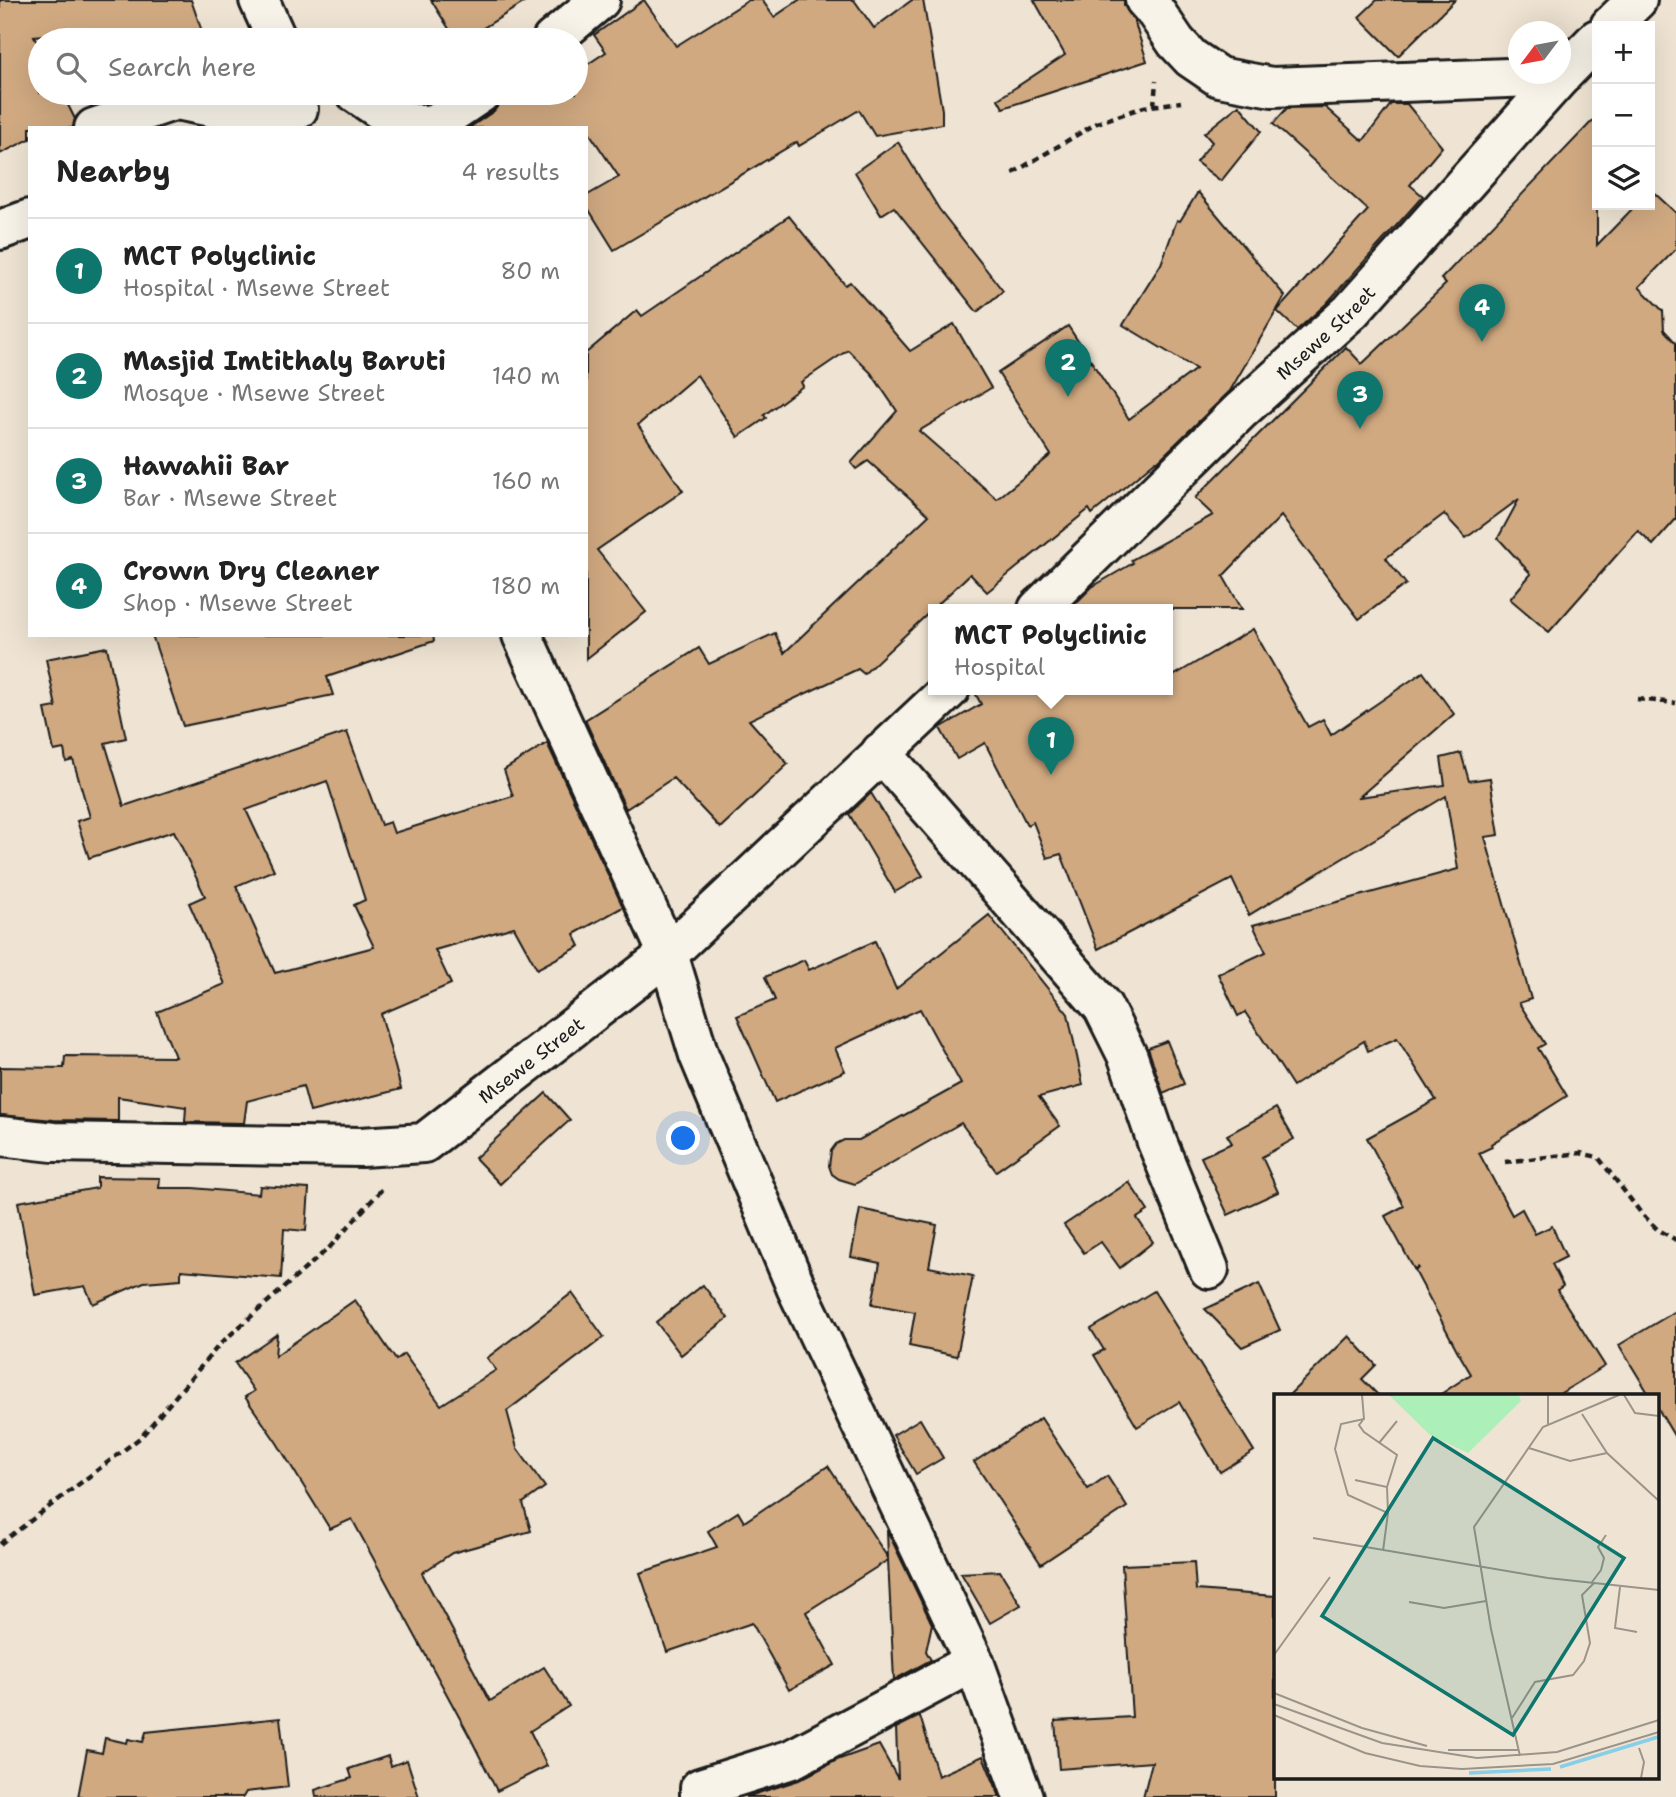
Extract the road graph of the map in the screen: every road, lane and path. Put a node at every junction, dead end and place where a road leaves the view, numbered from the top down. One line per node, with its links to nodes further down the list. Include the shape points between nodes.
1 (259, 0): 6 (street)
2 (600, 0): 7 (street)
3 (1145, 0): 10 (street, via 1191,58 1219,77 1272,87)
4 (1637, 0): 5 (street)
5 (1615, 21)
6 (272, 28)
7 (566, 28)
8 (1592, 44): 9 (street, Msewe Street)
9 (1571, 66)
10 (1508, 78)
11 (1554, 84): 24 (street, Msewe Street, via 1351,311 1239,412)
12 (1188, 101): 21 (path, via 1144,107 1097,123)
13 (161, 105): 18 (street)
14 (201, 105): 17 (street, via 255,116)
15 (373, 105): 19 (street, via 388,115)
16 (463, 105): 20 (street)
17 (302, 110)
18 (100, 126)
19 (432, 126)
20 (432, 126)
21 (1013, 173)
22 (28, 220): 23 (street)
23 (0, 230)
24 (1043, 604)
25 (523, 637): 30 (street)
26 (943, 695): 29 (street, Msewe Street)
27 (1637, 699): 28 (path)
28 (1676, 703)
29 (881, 752): 30 (street, Msewe Street); 35 (street, via 1103,1007 1128,1057)
30 (668, 954): 32 (street, Msewe Street); 37 (street, via 699,1055 796,1287)
31 (0, 1136): 32 (street, via 53,1142 333,1147)
32 (424, 1143): 36 (path, via 330,1247 220,1344 141,1437)
33 (1505, 1162): 34 (path, via 1580,1153 1598,1157 1641,1213)
34 (1676, 1240)
35 (1209, 1269)
36 (0, 1544)
37 (974, 1662): 38 (street, via 792,1759); 39 (street)
38 (695, 1794)
39 (1023, 1797)

